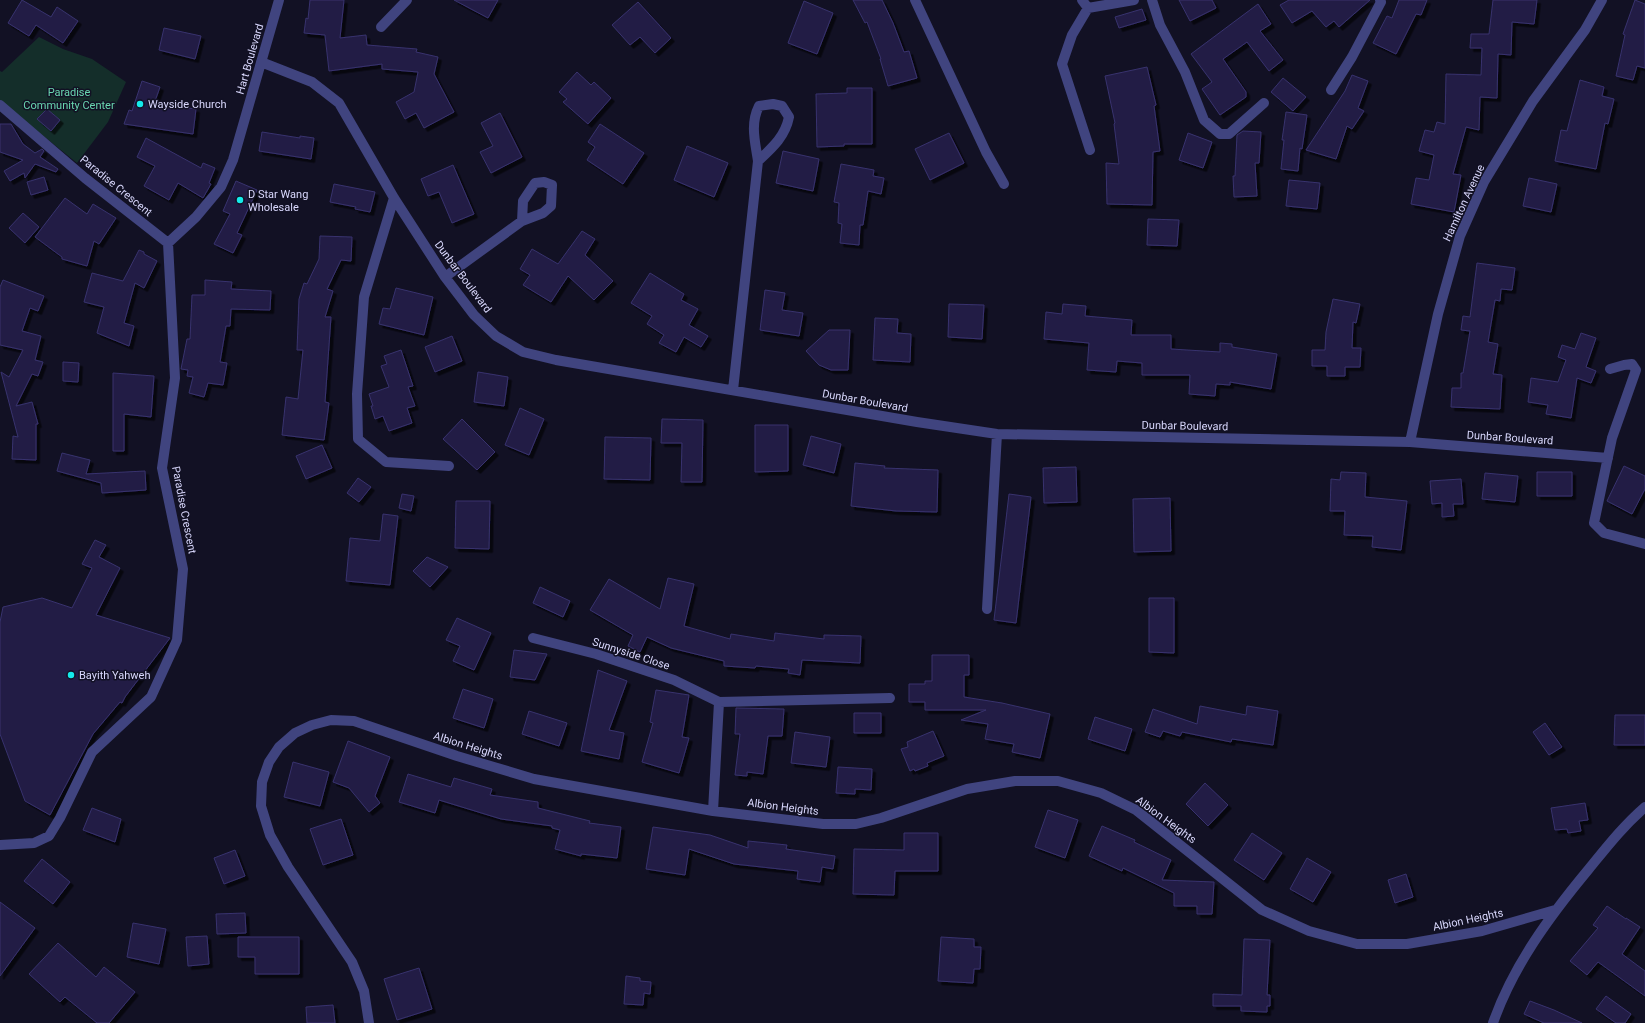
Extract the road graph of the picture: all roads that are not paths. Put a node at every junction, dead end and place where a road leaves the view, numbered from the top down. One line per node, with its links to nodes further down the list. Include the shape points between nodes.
1 (279, 0): 10 (street, Hart Boulevard)
2 (407, 0): 9 (street)
3 (915, 0): 16 (street, via 986,152)
4 (1134, 0): 8 (street)
5 (1152, 0): 12 (street, via 1160,25 1185,72 1204,120 1220,134 1230,134)
6 (1602, 0): 24 (street, Hamilton Avenue, via 1585,30 1534,102 1488,176 1460,236 1438,314)
7 (1380, 1): 11 (street, via 1352,57)
8 (1085, 4): 14 (street, via 1062,64)
9 (381, 27)
10 (261, 62): 17 (street, Dunbar Boulevard, via 312,82 339,103); 19 (street, Hart Boulevard, via 233,160 221,187 196,217)
11 (1331, 90)
12 (1264, 103)
13 (0, 105): 19 (street, Paradise Crescent, via 85,178)
14 (1090, 150)
15 (758, 161): 15 (street, via 754,116 759,106 782,106 789,117 787,126 779,141); 22 (street)
16 (1004, 184)
17 (394, 198): 20 (street, Dunbar Boulevard); 26 (street, via 364,297 357,394 358,439 386,462)
18 (522, 222): 20 (street)
19 (168, 243): 34 (street, Paradise Crescent, via 175,378 162,468 183,568 178,640 151,697 92,752 49,836 34,843)
20 (445, 277): 22 (street, Dunbar Boulevard, via 474,315 496,336 523,352)
21 (1610, 369): 25 (street, via 1632,364 1636,370 1612,438)
22 (733, 390): 23 (street, Dunbar Boulevard)
23 (997, 434): 24 (street, Dunbar Boulevard); 28 (street)
24 (1410, 442): 25 (street, Dunbar Boulevard)
25 (1608, 458): 27 (street, via 1594,523 1604,533)
26 (449, 466)
27 (1645, 544)
28 (987, 608)
29 (533, 638): 31 (street, Sunnyside Close, via 596,654 674,680)
30 (890, 698): 31 (street, Sunnyside Close)
31 (720, 702): 33 (street)
32 (1645, 806): 35 (street, via 1626,824)
33 (713, 811): 35 (street, Albion Heights, via 823,824 856,824 967,789 1015,781 1058,781 1101,793 1136,810 1262,910 1309,931 1357,944 1414,943 1482,931); 36 (street, Albion Heights, via 534,779 354,721 331,720 312,725 295,734 279,747 269,762 262,782 261,806 270,836 288,867 352,962 364,991)
34 (0, 845)
35 (1555, 910): 37 (street, via 1519,966)
36 (369, 1023)
37 (1492, 1023)

